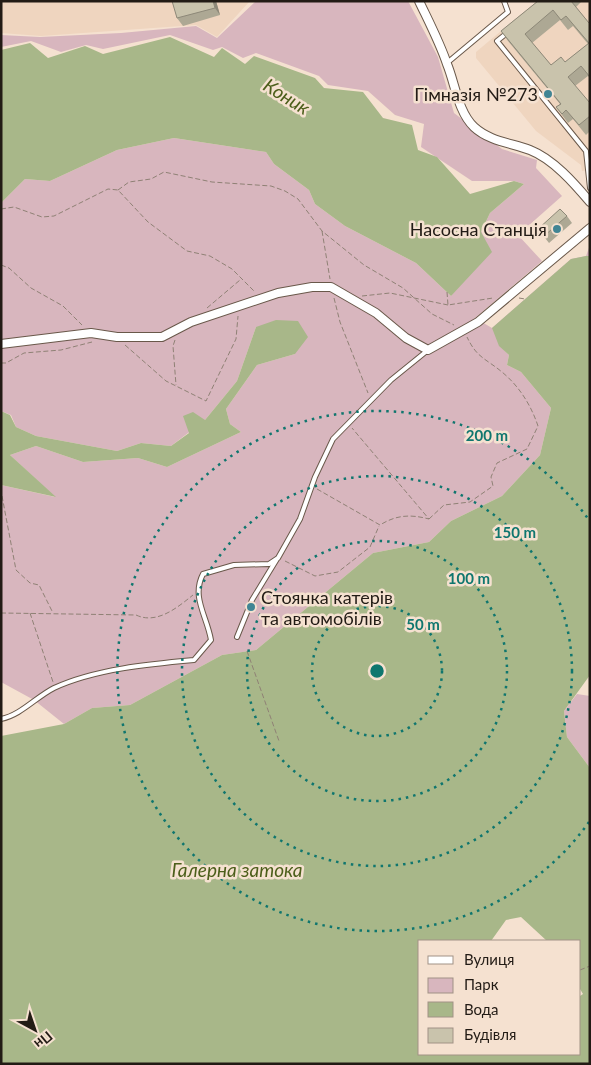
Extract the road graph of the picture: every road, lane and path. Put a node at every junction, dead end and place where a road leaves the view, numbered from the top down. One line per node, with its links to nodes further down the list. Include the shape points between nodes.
1 (419, 1): 4 (street)
2 (504, 1): 4 (lane, via 508,12)
3 (513, 28): 5 (lane, via 497,42)
4 (447, 63): 8 (street, via 472,126 490,137 546,159)
5 (588, 149): 6 (lane)
6 (590, 188)
7 (118, 190): 9 (path, via 108,190 54,216 42,217 14,206); 11 (path, via 129,182 151,179 164,172 212,182 271,186 298,199); 13 (path, via 148,222 187,251 210,256 232,269)
8 (590, 202)
9 (1, 209)
10 (590, 228): 16 (street)
11 (322, 231): 14 (path); 18 (path, via 364,266)
12 (1, 265): 26 (path, via 10,268 31,288 63,306)
13 (241, 279): 19 (path); 23 (path)
14 (331, 287): 17 (street); 19 (street, via 312,287); 33 (path, via 340,322)
15 (447, 292): 21 (path)
16 (508, 295): 20 (path); 21 (path); 25 (street)
17 (350, 297): 18 (path, via 390,293); 30 (street)
18 (413, 297): 21 (path); 25 (path, via 432,314)
19 (263, 298): 22 (street)
20 (525, 299)
21 (448, 305)
22 (240, 306): 24 (street); 32 (path, via 236,340 206,401)
23 (205, 309)
24 (179, 328): 27 (street, via 162,337); 32 (path, via 173,346)
25 (465, 330): 30 (street); 37 (path, via 474,352 503,373 525,396 538,426 527,449 497,463 491,476 493,486 470,502 444,505)
26 (91, 333): 27 (street); 29 (street)
27 (116, 337): 32 (path)
28 (99, 341): 31 (path, via 60,350 24,353)
29 (1, 344)
30 (428, 350): 33 (lane)
31 (1, 363)
32 (176, 386)
33 (372, 400): 34 (lane)
34 (348, 424): 35 (lane, via 334,439); 37 (path)
35 (311, 486): 38 (path); 39 (lane, via 300,519)
36 (2, 496): 43 (path, via 16,570 30,583 39,585)
37 (429, 519): 38 (path, via 410,514)
38 (380, 525): 39 (path, via 370,547 338,572 315,576)
39 (278, 558): 40 (lane, via 269,564 234,565 203,574); 44 (lane, via 252,600)
40 (197, 592): 43 (path, via 170,614 142,618 136,615); 46 (lane, via 211,640 194,660 106,672)
41 (1, 613): 42 (path)
42 (30, 613): 43 (path); 46 (path)
43 (53, 614)
44 (237, 637)
45 (247, 651): 48 (path)
46 (55, 688): 47 (lane, via 12,717)
47 (1, 719)
48 (279, 741)

